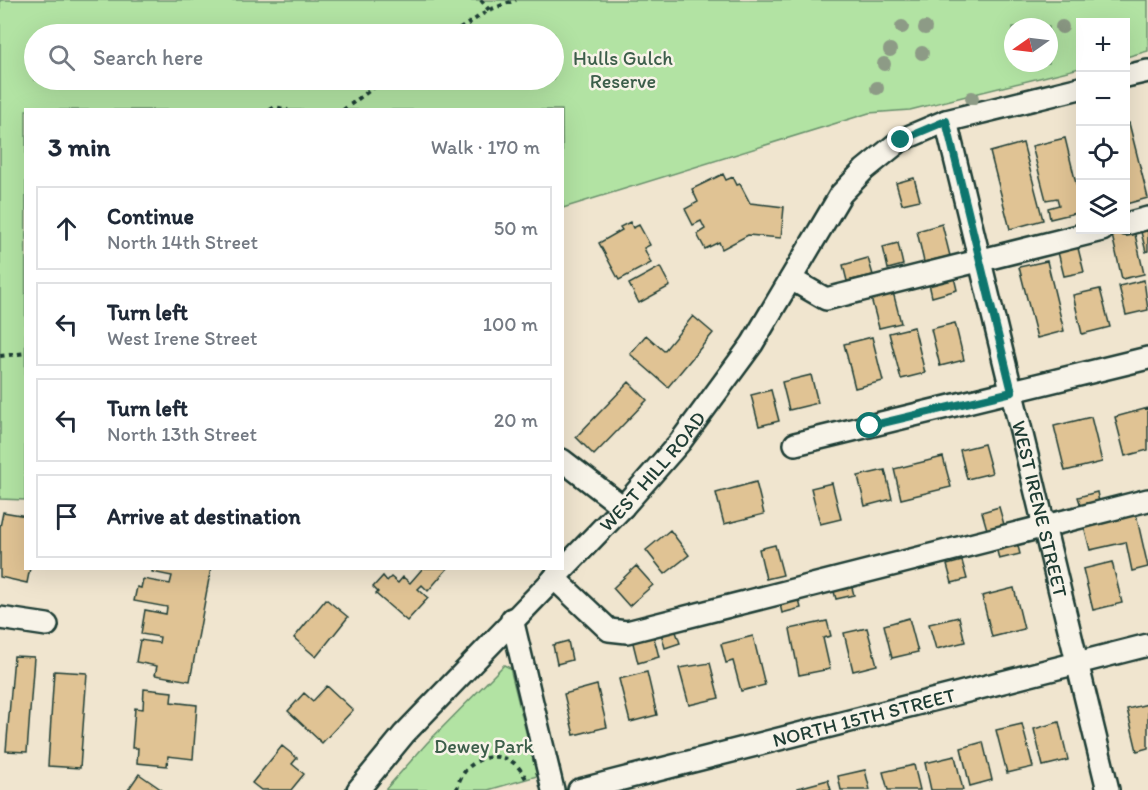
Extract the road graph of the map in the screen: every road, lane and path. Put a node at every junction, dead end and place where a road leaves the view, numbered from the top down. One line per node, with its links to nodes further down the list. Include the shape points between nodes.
1 (481, 0): 3 (path)
2 (516, 0): 3 (path)
3 (489, 10): 4 (path)
4 (467, 24)
5 (1148, 71): 6 (street)
6 (1130, 75)
7 (1076, 89): 10 (street, WEST HILL ROAD)
8 (370, 90): 9 (path)
9 (346, 108)
10 (946, 121): 14 (street, WEST IRENE STREET); 15 (street, WEST HILL ROAD, via 901,140 859,175 841,194)
11 (1148, 218): 12 (street)
12 (1130, 223)
13 (1086, 234): 14 (street)
14 (980, 260): 15 (street, via 826,299); 19 (street, WEST IRENE STREET)
15 (791, 279): 23 (street, WEST HILL ROAD, via 753,344 680,442)
16 (24, 353): 17 (path)
17 (0, 356)
18 (1148, 358): 19 (street)
19 (1012, 392): 20 (street); 24 (street, WEST IRENE STREET)
20 (795, 444)
21 (564, 462): 23 (street)
22 (1148, 500): 24 (street)
23 (623, 507): 25 (street, WEST HILL ROAD)
24 (1044, 526): 27 (street, via 627,632 609,630); 32 (street, WEST IRENE STREET)
25 (564, 568)
26 (562, 570): 27 (street, WEST HILL ROAD)
27 (554, 578): 29 (street, WEST HILL ROAD)
28 (0, 618): 30 (street)
29 (512, 620): 34 (street, WEST HILL ROAD, via 404,734); 36 (street)
30 (46, 625)
31 (1148, 645): 32 (street, NORTH 15TH STREET)
32 (1077, 663): 37 (street, NORTH 15TH STREET); 38 (street, WEST IRENE STREET)
33 (528, 782): 35 (path, via 515,764 489,757 467,768)
34 (358, 790)
35 (457, 790)
36 (553, 790)
37 (579, 790)
38 (1108, 790)

